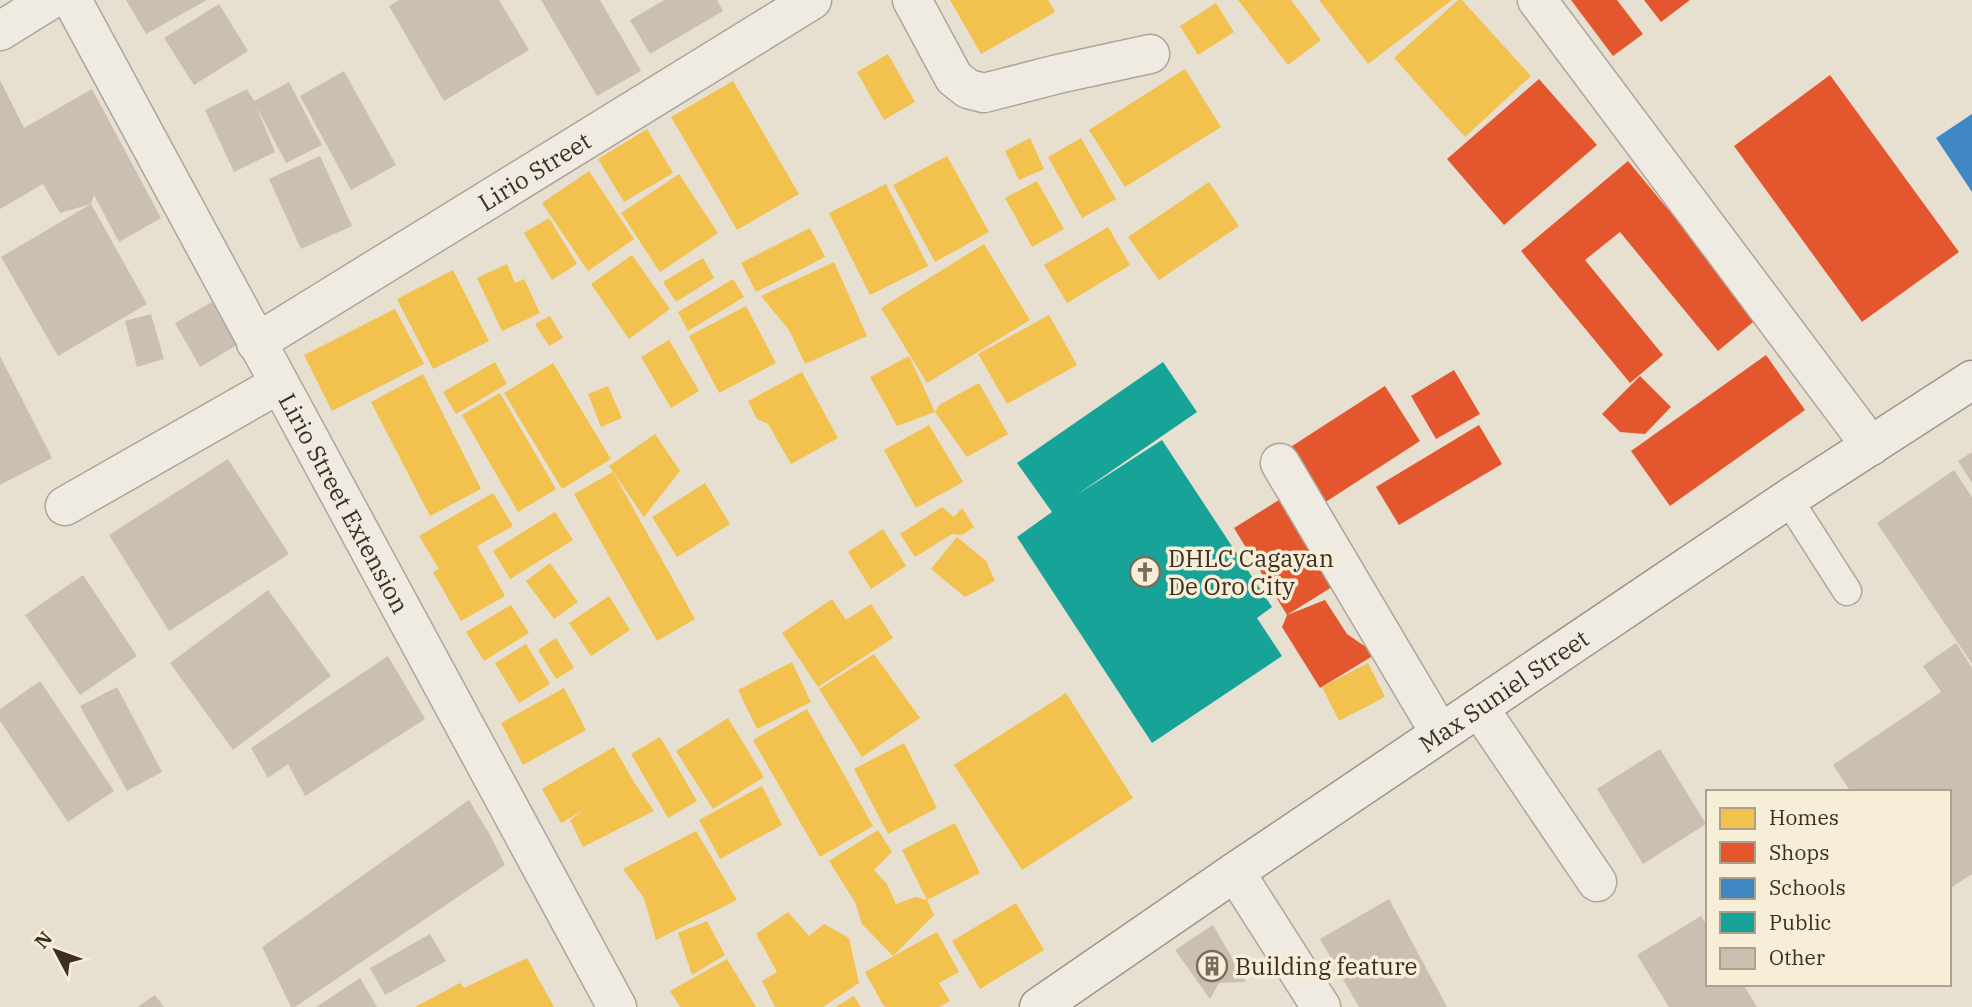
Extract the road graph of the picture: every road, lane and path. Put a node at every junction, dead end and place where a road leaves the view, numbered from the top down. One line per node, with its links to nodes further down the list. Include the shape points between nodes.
1 (50, 0): 6 (street)
2 (72, 0): 8 (street, Lirio Street Extension)
3 (812, 0): 8 (street, Lirio Street)
4 (912, 0): 7 (street, via 954,78 968,89 984,93)
5 (1537, 0): 11 (street)
6 (0, 30)
7 (1150, 54)
8 (256, 343): 10 (street, Lirio Street Extension)
9 (1972, 380): 11 (street, Max Suniel Street)
10 (279, 384): 14 (street); 20 (street, Lirio Street Extension)
11 (1871, 446): 13 (street, Max Suniel Street)
12 (1280, 463): 17 (street)
13 (1788, 499): 15 (lane); 16 (street, Max Suniel Street)
14 (65, 506)
15 (1847, 591)
16 (1479, 708): 17 (street, Max Suniel Street); 19 (street)
17 (1440, 733): 18 (street, Max Suniel Street)
18 (1236, 872): 21 (street, Max Suniel Street); 22 (street)
19 (1597, 882)
20 (617, 1007)
21 (1039, 1007)
22 (1321, 1007)

